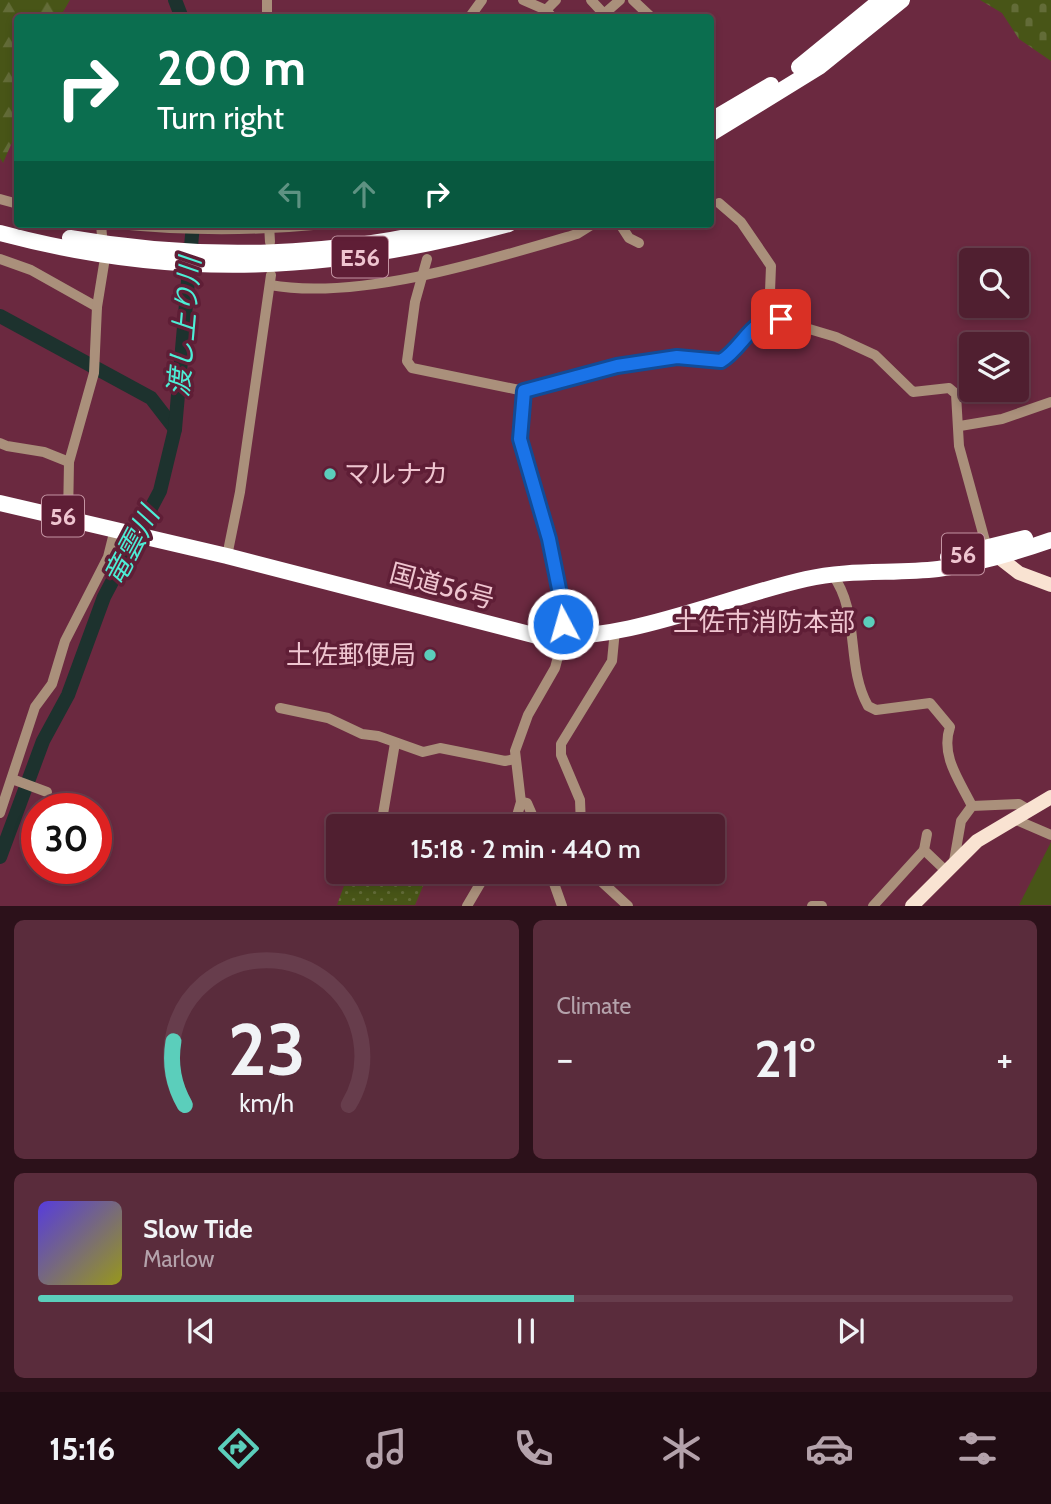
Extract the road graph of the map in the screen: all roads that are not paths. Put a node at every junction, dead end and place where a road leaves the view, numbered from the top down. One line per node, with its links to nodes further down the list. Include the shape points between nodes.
1 (523, 0): 9 (street)
2 (556, 0): 9 (street)
3 (591, 0): 4 (street, via 604,14)
4 (620, 0)
5 (633, 0): 10 (street)
6 (873, 0): 11 (highway)
7 (881, 0): 11 (highway)
8 (902, 0): 13 (highway, via 819,67)
9 (549, 14)
10 (648, 14)
11 (811, 59): 12 (highway)
12 (714, 119)
13 (714, 132)
14 (719, 203): 35 (street, via 741,222 771,266)
15 (24, 228): 28 (highway, E56)
16 (101, 228): 25 (street)
17 (160, 228): 18 (street)
18 (254, 228)
19 (270, 228): 26 (street)
20 (445, 228): 31 (highway, E56, via 379,242)
21 (492, 228): 31 (highway, E56, via 381,254 310,263)
22 (587, 228): 33 (street, via 544,244)
23 (623, 228): 27 (street)
24 (0, 233): 28 (highway, E56, via 110,257)
25 (102, 236)
26 (270, 242)
27 (639, 243)
28 (168, 258): 31 (highway, E56)
29 (0, 259): 34 (street, via 31,270)
30 (427, 259): 33 (street)
31 (210, 260)
32 (104, 264): 34 (street)
33 (422, 274): 36 (street, via 407,361 412,368); 47 (street, via 326,290 299,290 270,280)
34 (97, 307): 40 (street, via 94,373)
35 (769, 317): 36 (street, via 721,361 677,357 617,366); 38 (street, via 836,337 875,355 913,392 949,388 956,394)
36 (524, 391): 51 (street, via 520,439 549,539 563,609)
37 (1051, 401): 38 (street, via 1002,419)
38 (960, 426): 46 (street, via 959,446)
39 (0, 443): 40 (street)
40 (69, 462): 42 (street)
41 (0, 503): 42 (highway, 国道56号 / 56)
42 (68, 517): 43 (highway, 国道56号 / 56)
43 (120, 530): 47 (highway, 国道56号 / 56); 55 (street, via 65,641 52,684 35,707)
44 (1051, 530): 46 (highway, 56)
45 (1051, 540): 46 (highway, 56)
46 (992, 553): 48 (highway, 国道56号 / 56); 49 (main road, via 1033,580)
47 (227, 556): 51 (highway, 国道56号 / 56, via 522,633)
48 (832, 574): 50 (highway, 国道56号 / 56); 59 (street, via 852,625 858,677 868,706 876,710 930,703 950,727 946,754)
49 (1051, 585)
50 (615, 630): 51 (highway, 国道56号 / 56); 65 (street, via 612,661 561,744)
51 (563, 638): 54 (street, via 555,668 519,734)
52 (280, 708): 53 (street, via 328,718)
53 (395, 743): 54 (street, via 423,752 440,748); 62 (street)
54 (515, 759): 58 (street)
55 (12, 779): 56 (street); 61 (street)
56 (47, 792)
57 (1051, 797): 60 (main road)
58 (521, 802): 63 (street); 64 (street, via 527,803)
59 (972, 806): 60 (street, via 1019,804); 70 (street, via 961,821)
60 (1029, 810): 66 (main road)
61 (0, 813)
62 (383, 814)
63 (518, 814)
64 (532, 814)
65 (581, 814)
66 (1014, 819): 68 (street); 70 (main road, via 977,841)
67 (927, 834): 69 (street)
68 (1051, 835)
69 (924, 850): 70 (street); 79 (street)
70 (950, 865): 80 (main road)
71 (480, 884): 74 (street)
72 (554, 884): 75 (street)
73 (604, 884): 76 (street)
74 (467, 905)
75 (562, 905)
76 (628, 905)
77 (812, 905): 78 (street)
78 (822, 905)
79 (873, 905)
80 (912, 905)

